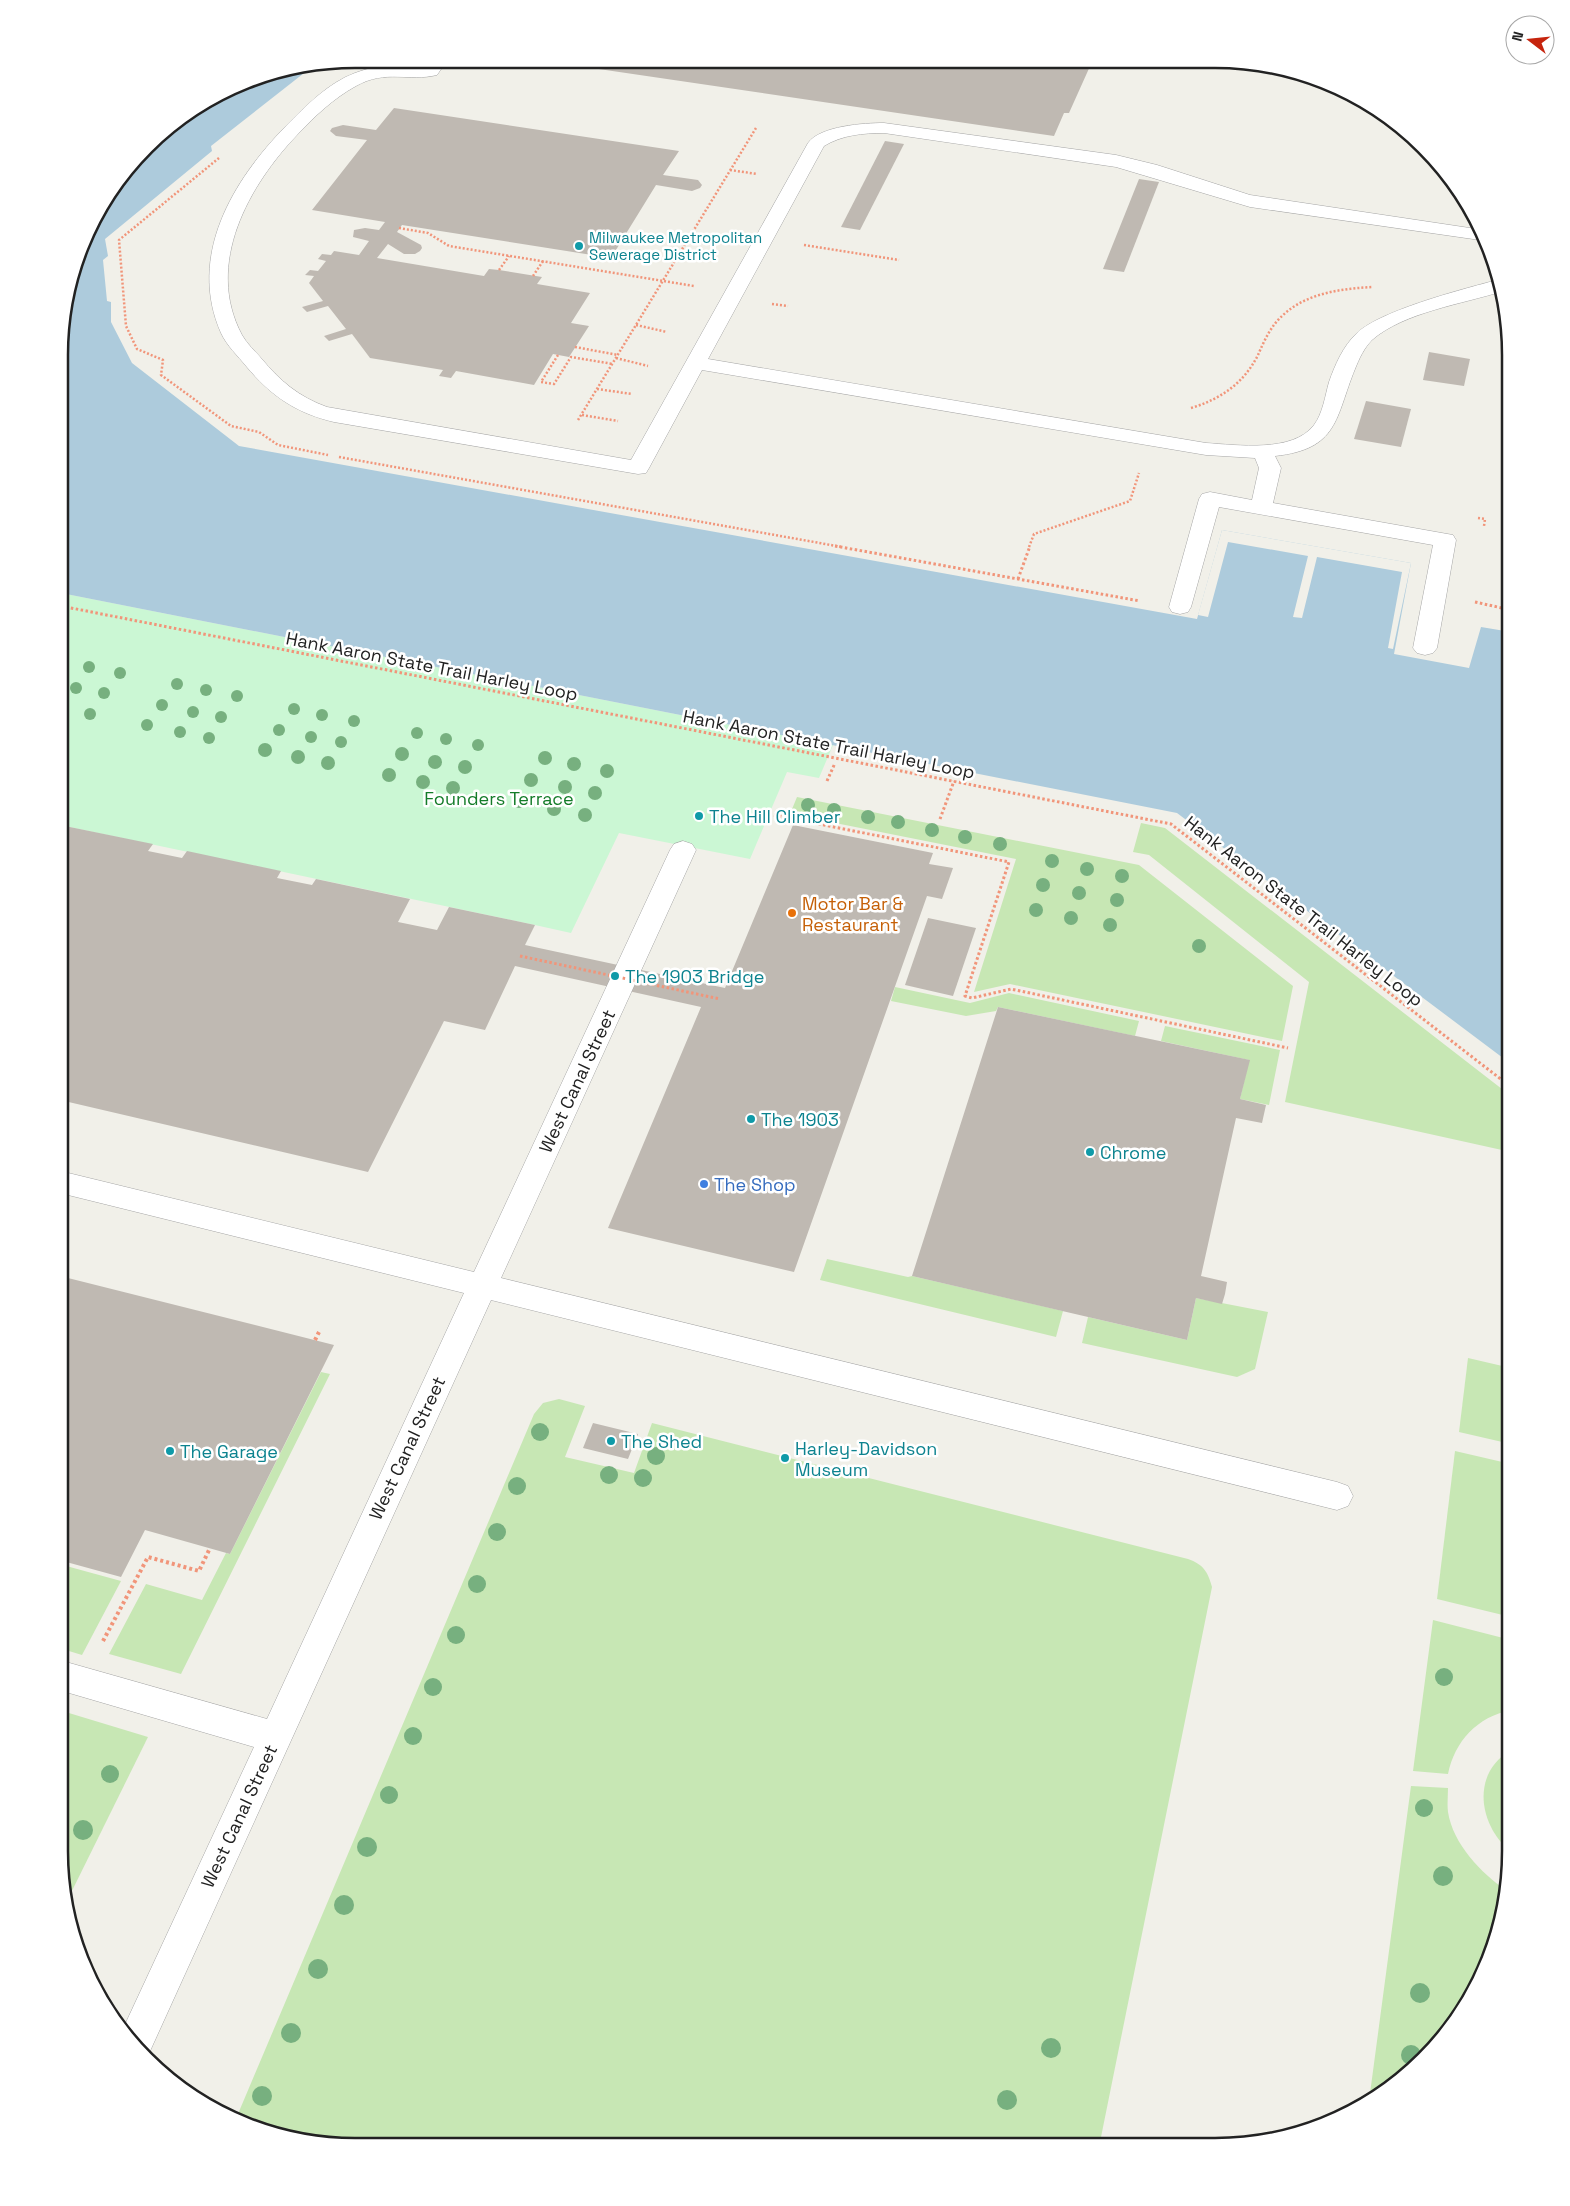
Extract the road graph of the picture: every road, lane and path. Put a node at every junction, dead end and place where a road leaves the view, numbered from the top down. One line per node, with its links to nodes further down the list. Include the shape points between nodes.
1 (433, 68): 19 (lane, via 431,72 381,71 344,84 318,104 272,150 234,210 219,254 216,279 223,312 232,335 273,386 295,403 334,416 638,468)
2 (756, 128): 12 (path)
3 (223, 154): 25 (path, via 119,240 126,326 137,348 163,360 161,375 230,426 259,432 278,446)
4 (400, 228): 7 (path, via 428,233 449,246)
5 (1476, 235): 19 (lane, via 1224,196 1143,166 1116,160 866,128 827,137 817,143)
6 (819, 248): 8 (path)
7 (509, 256): 9 (path); 10 (path)
8 (899, 260)
9 (543, 261): 11 (path); 12 (path)
10 (499, 270)
11 (533, 276)
12 (663, 280): 17 (path)
13 (1494, 286): 22 (lane, via 1396,318 1365,336 1344,369 1328,419 1320,431 1310,441 1292,447)
14 (1373, 287): 20 (path, via 1325,294 1300,302 1282,316 1265,336 1246,375 1230,390 1200,406)
15 (575, 347): 17 (path)
16 (558, 355): 18 (path, via 541,382 554,384 571,357)
17 (618, 355): 18 (path)
18 (613, 364): 21 (path)
19 (695, 364): 22 (lane, via 1206,449)
20 (1187, 409)
21 (577, 422)
22 (1262, 450): 24 (lane, via 1270,468)
23 (1141, 469): 25 (path, via 1130,501 1034,534)
24 (1261, 508): 29 (lane, via 1210,500); 31 (lane, via 1445,540)
25 (1018, 578): 26 (path)
26 (1143, 601)
27 (1471, 602): 30 (path)
28 (68, 607): 34 (path, Hank Aaron State Trail Harley Loop)
29 (1180, 607)
30 (1502, 608)
31 (1425, 648)
32 (835, 764): 33 (path)
33 (827, 781)
34 (954, 781): 36 (path); 41 (path, Hank Aaron State Trail Harley Loop, via 1171,824)
35 (774, 815): 40 (path, via 1009,862 965,996 972,998 1011,989)
36 (940, 819)
37 (683, 850): 43 (lane, West Canal Street)
38 (520, 956): 39 (path, bridge)
39 (720, 999)
40 (1288, 1048)
41 (1502, 1079)
42 (68, 1184): 43 (lane)
43 (482, 1287): 46 (lane); 49 (lane, West Canal Street)
44 (319, 1332): 45 (path)
45 (315, 1340)
46 (1337, 1496)
47 (210, 1548): 48 (path, via 199,1570 148,1557)
48 (71, 1678): 49 (lane)
49 (275, 1737): 50 (lane, West Canal Street)
50 (137, 2038)

